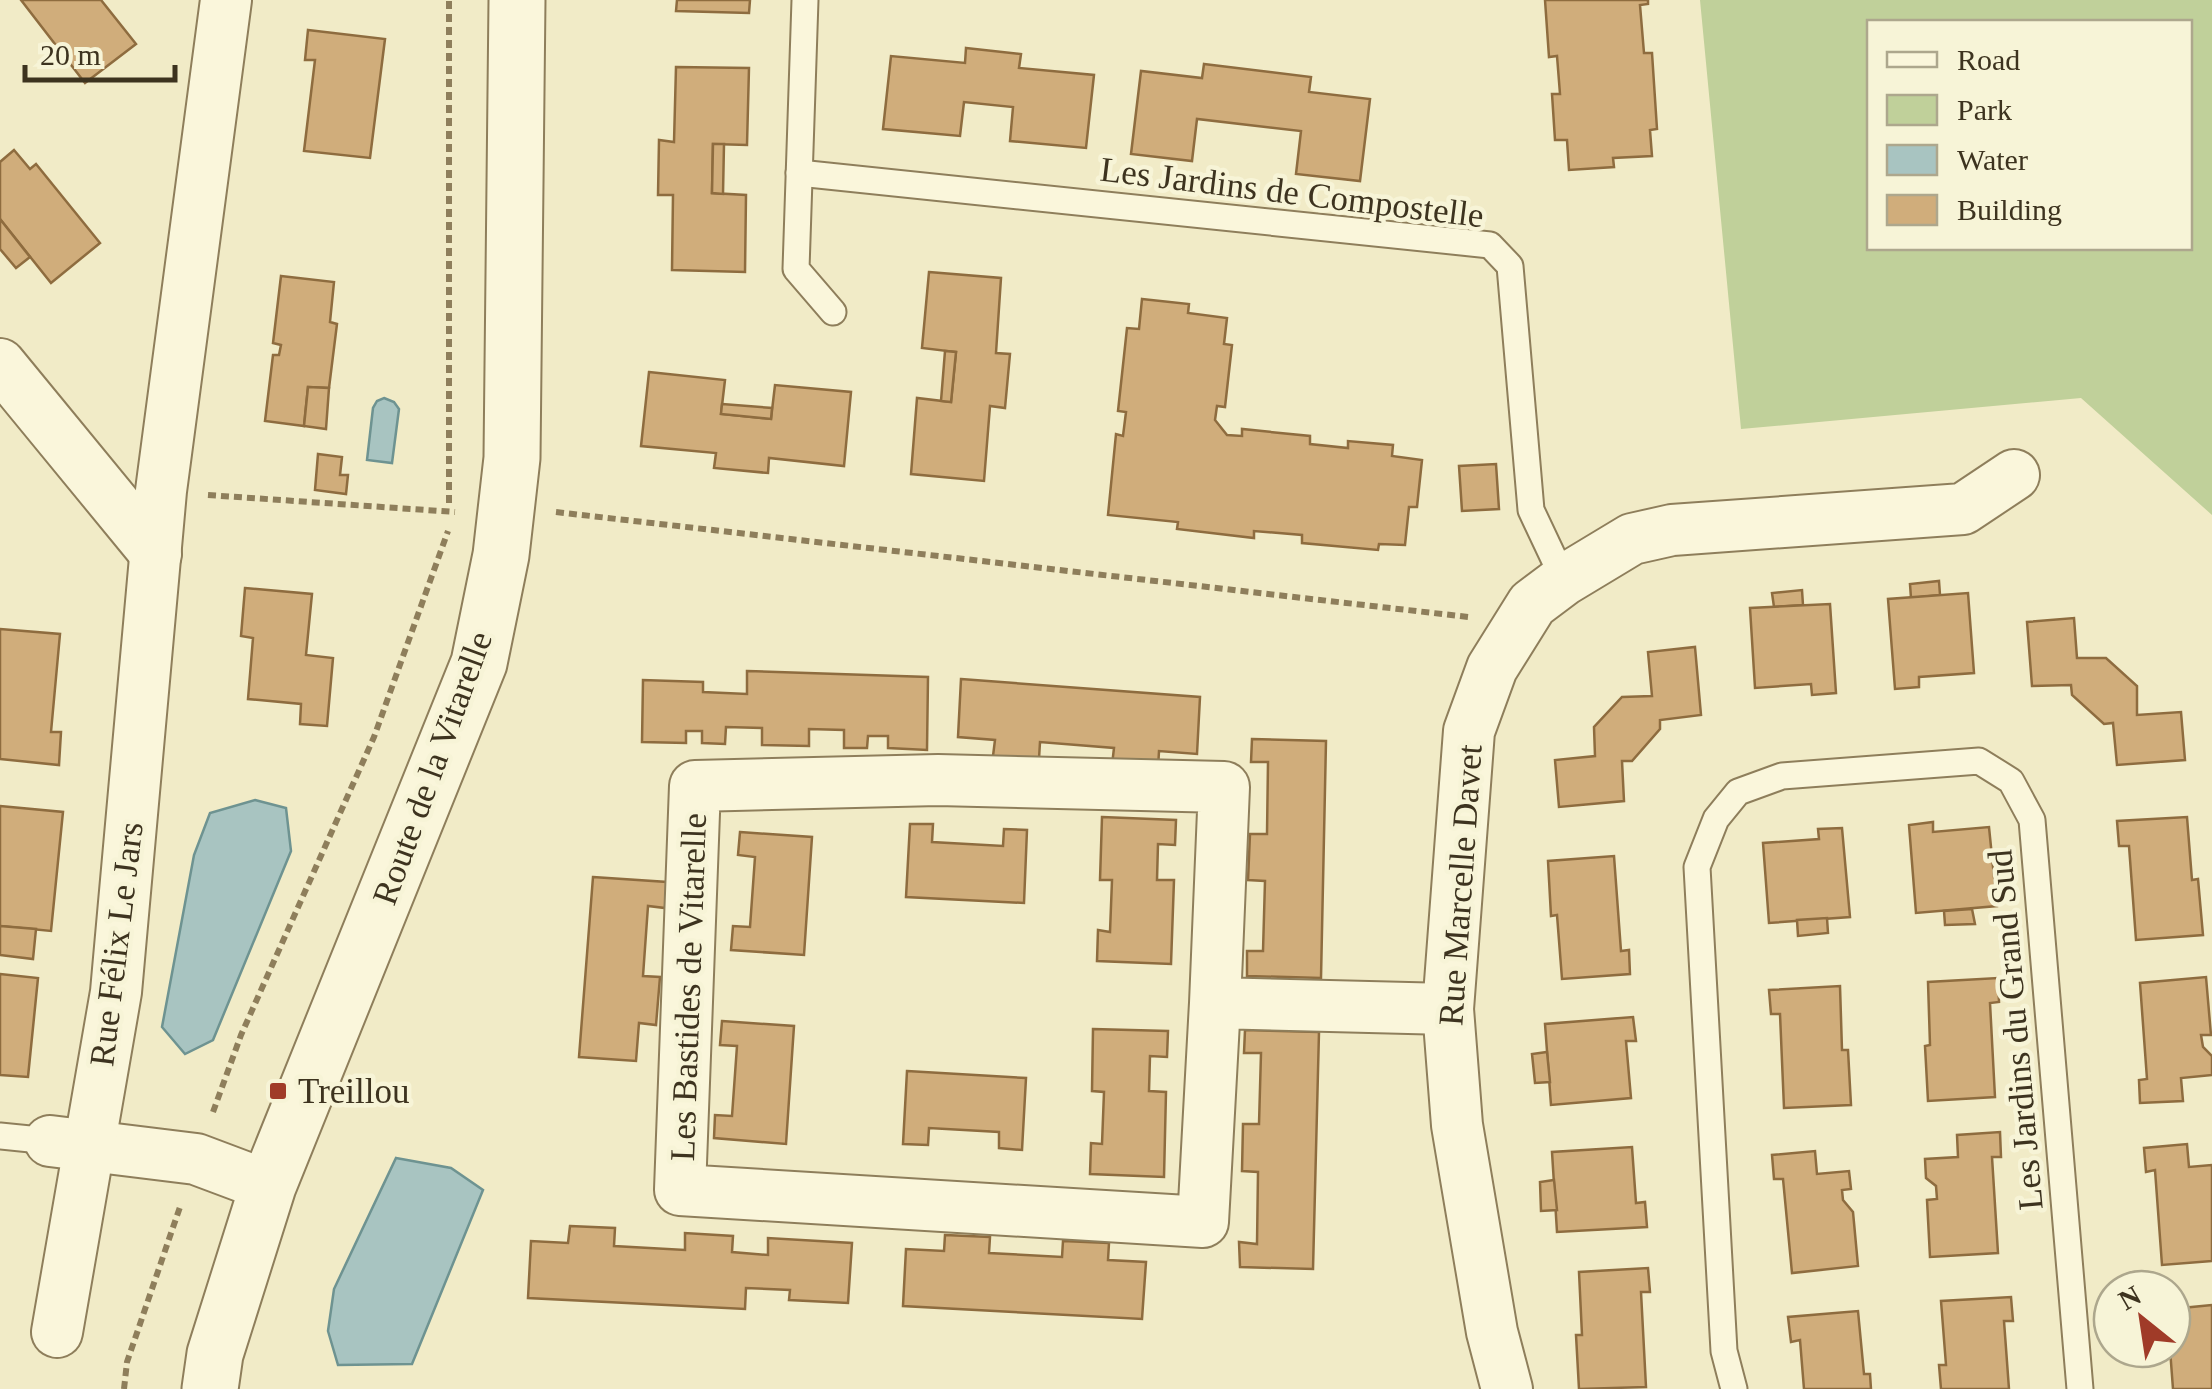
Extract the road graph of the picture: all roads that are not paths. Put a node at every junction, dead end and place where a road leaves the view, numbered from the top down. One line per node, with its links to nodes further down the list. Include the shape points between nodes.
1 (226, 0): 8 (street, Rue Félix Le Jars)
2 (517, 0): 14 (street, Route de la Vitarelle, via 512,458 480,662)
3 (805, 0): 4 (lane)
4 (799, 173): 5 (lane, via 796,269); 9 (lane, Les Jardins de Compostelle, via 1490,245 1510,266 1531,510)
5 (833, 312)
6 (0, 364): 8 (street)
7 (2014, 475): 9 (street, Rue Marcelle Davet, via 1963,509 1672,530 1632,539)
8 (156, 554): 13 (street, Rue Félix Le Jars, via 116,992)
9 (1564, 580): 11 (street, Rue Marcelle Davet, via 1518,624 1492,668 1469,731)
10 (1214, 1002): 10 (street, Les Bastides de Vitarelle, via 1203,1222 680,1190 696,786 938,780 1224,787); 11 (street)
11 (1448, 1009): 17 (street, Rue Marcelle Davet, via 1457,1125)
12 (0, 1136): 13 (lane)
13 (70, 1143): 14 (street, via 196,1159); 15 (street, Rue Félix Le Jars)
14 (268, 1186): 16 (street, Route de la Vitarelle)
15 (58, 1332)
16 (210, 1389)
17 (1507, 1389)
18 (1734, 1389): 19 (lane, Les Jardins du Grand Sud, via 1724,1351 1697,867 1716,819 1738,792 1782,776 1979,761 2011,781 2032,820)
19 (2080, 1389)

